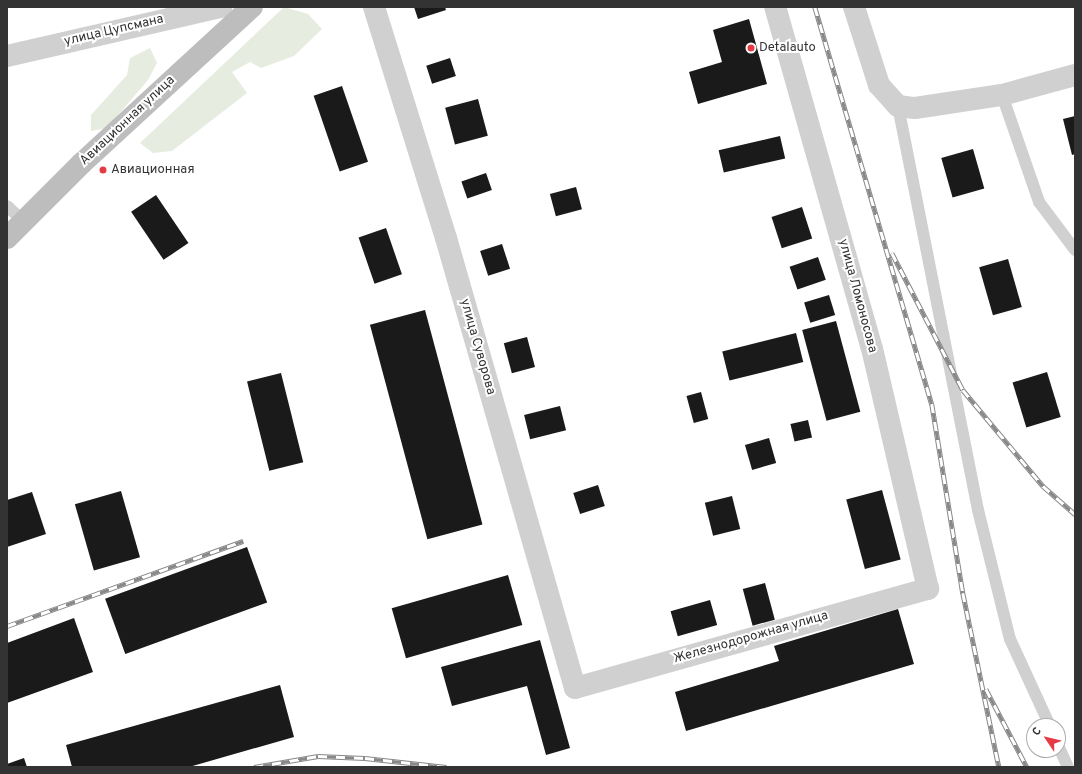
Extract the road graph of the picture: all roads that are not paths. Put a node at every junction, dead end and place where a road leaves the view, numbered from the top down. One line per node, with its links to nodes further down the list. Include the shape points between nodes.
1 (219, 7): 6 (street, улица Цупсмана)
2 (252, 7): 11 (main road, Авиационная улица, via 80,164)
3 (374, 7): 15 (street, улица Суворова, via 446,238)
4 (775, 7): 14 (street, улица Ломоносова, via 872,349)
5 (854, 7): 9 (street, via 879,85)
6 (7, 56)
7 (1075, 75): 8 (street)
8 (1002, 95): 9 (street, via 915,108); 13 (lane, via 1039,202)
9 (898, 106): 16 (lane, via 978,510 1008,631)
10 (7, 206): 11 (lane)
11 (24, 221): 12 (main road, Авиационная улица)
12 (7, 238)
13 (1075, 250)
14 (928, 589): 15 (street, Железнодорожная улица)
15 (575, 688)
16 (1046, 718)

